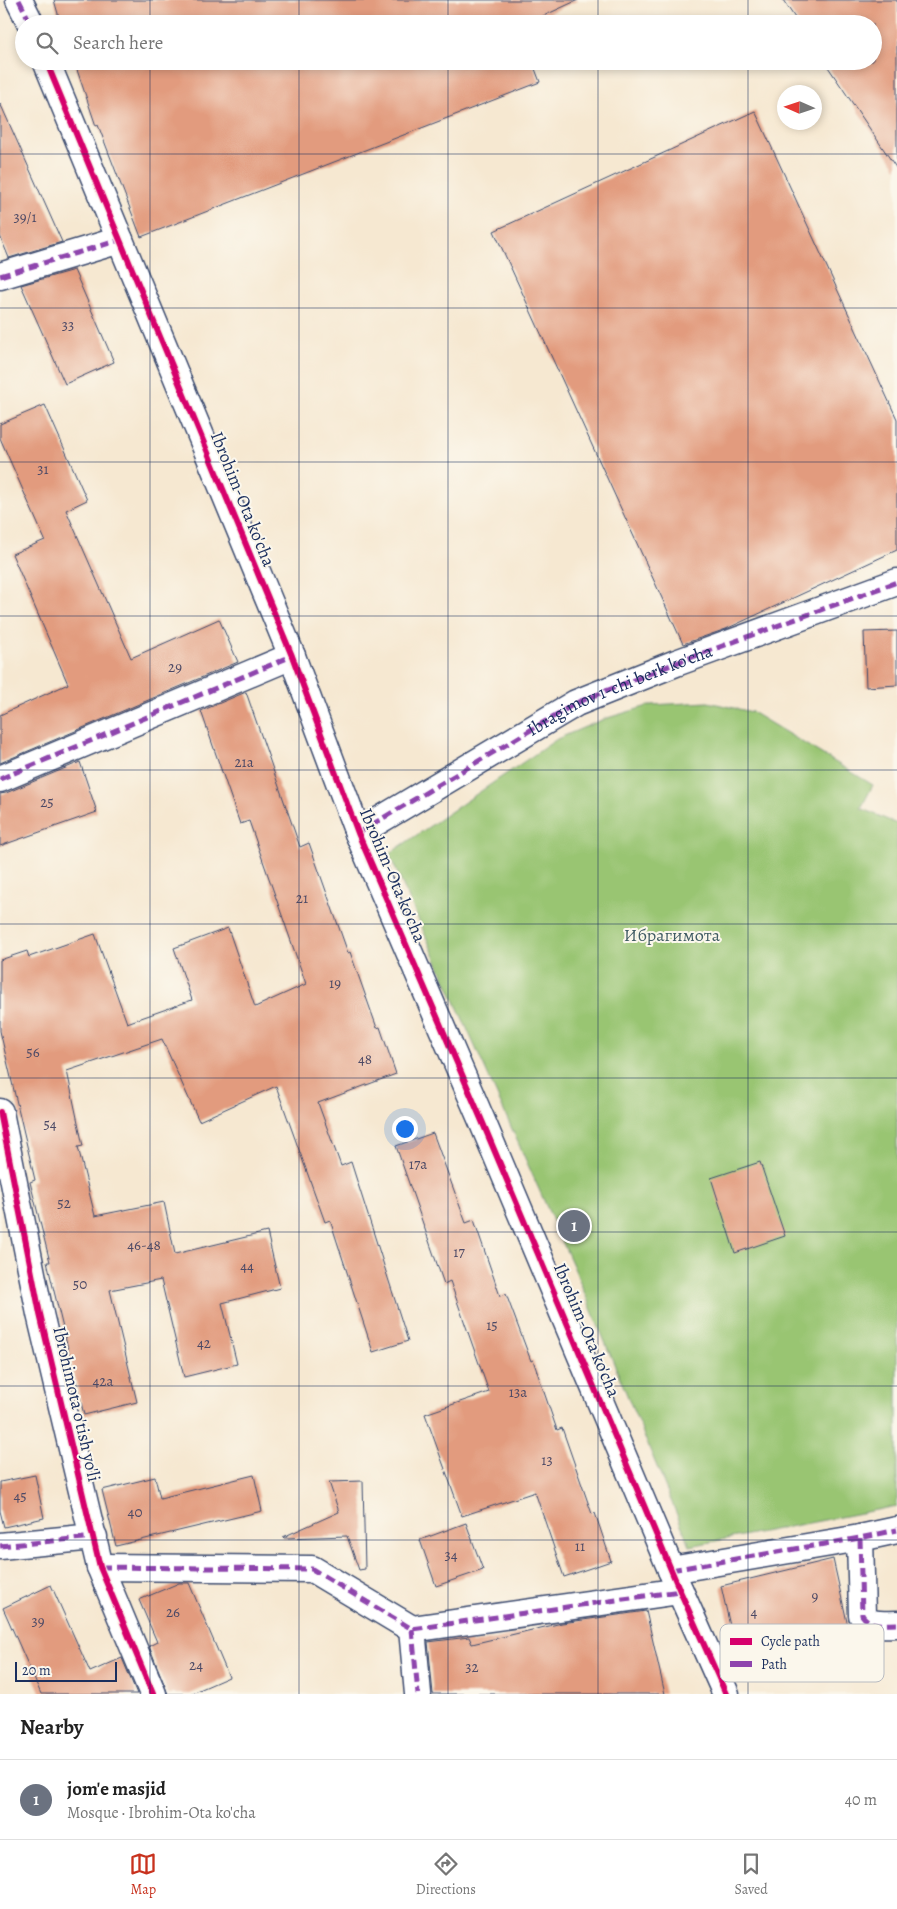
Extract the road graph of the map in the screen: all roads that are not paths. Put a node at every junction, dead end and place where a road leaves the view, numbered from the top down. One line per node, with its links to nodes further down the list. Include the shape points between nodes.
1 (19, 0): 2 (street)
2 (26, 15)
3 (50, 70): 4 (street, Ibrohim-Ota ko'cha)
4 (120, 240): 5 (street); 7 (street, Ibrohim-Ota ko'cha)
5 (0, 276)
6 (897, 582): 9 (street, Ibragimov 1-chi berk ko'cha, via 576,703)
7 (292, 656): 8 (street); 9 (street, Ibrohim-Ota ko'cha)
8 (0, 779)
9 (358, 833): 16 (street, Ibrohim-Ota ko'cha)
10 (0, 1112): 12 (street, Ibrohimota o'tish yo'li, via 40,1314)
11 (897, 1530): 13 (street)
12 (94, 1537): 14 (street); 15 (street, Ibrohimota o'tish yo'li)
13 (860, 1538): 16 (street); 17 (street, via 862,1615 871,1624)
14 (0, 1546)
15 (100, 1567): 18 (street, via 312,1569); 21 (street, Ibrohimota o'tish yo'li)
16 (676, 1580): 18 (street); 19 (street, Ibrohim-Ota ko'cha)
17 (897, 1624)
18 (412, 1629): 22 (street)
19 (720, 1680)
20 (721, 1682): 23 (street, Ibrohim-Ota ko'cha)
21 (153, 1694)
22 (418, 1694)
23 (726, 1694)

